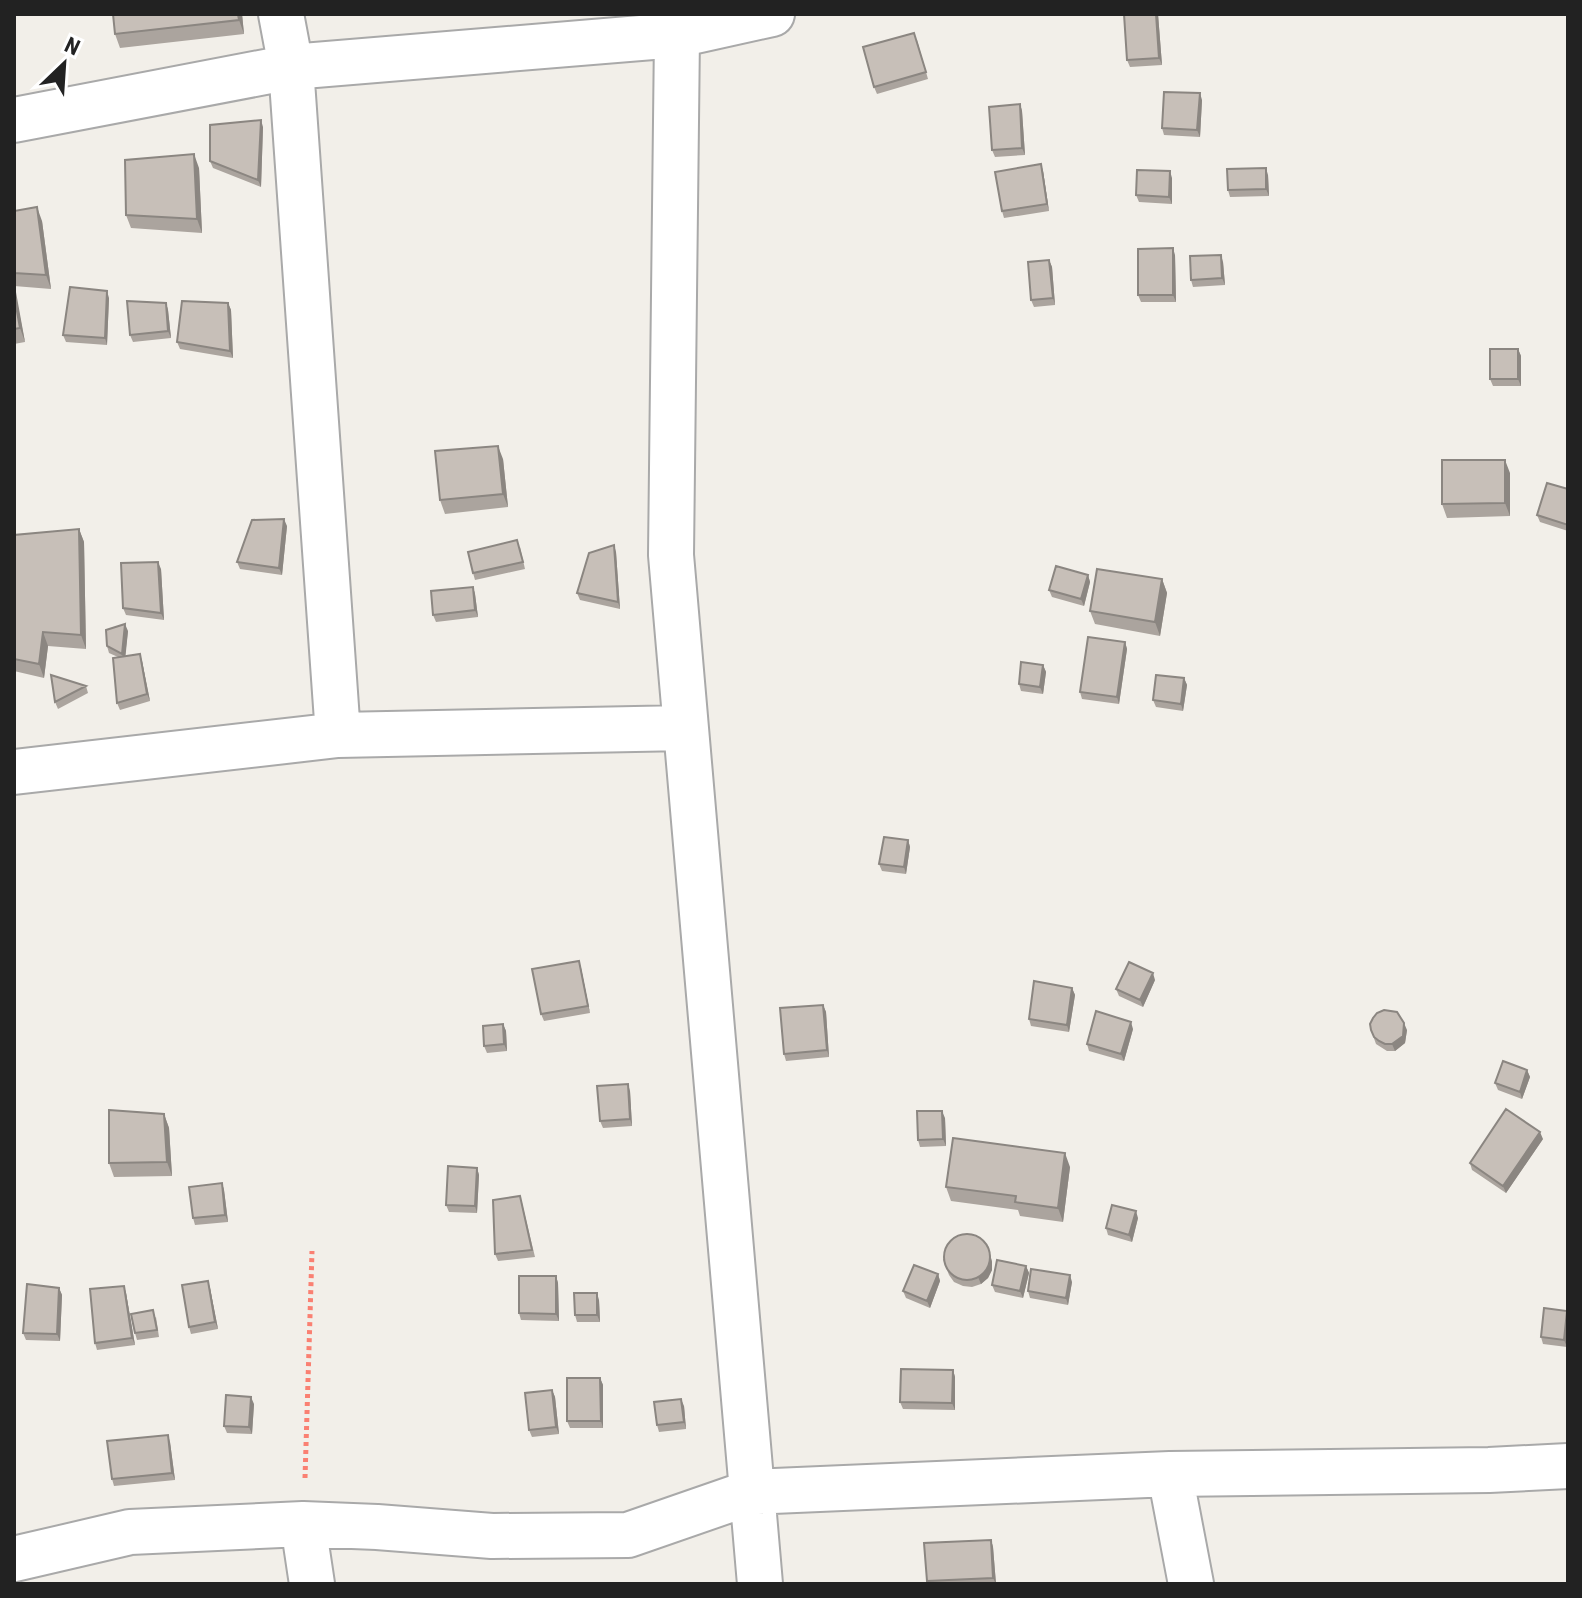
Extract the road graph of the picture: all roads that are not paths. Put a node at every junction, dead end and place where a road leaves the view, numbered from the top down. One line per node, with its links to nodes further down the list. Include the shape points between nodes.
1 (281, 14): 4 (street)
2 (772, 14): 3 (street)
3 (677, 35): 4 (street); 6 (street, via 671,555)
4 (291, 67): 5 (street); 7 (street)
5 (14, 120)
6 (686, 728): 7 (street); 11 (street)
7 (338, 735): 8 (street)
8 (14, 772)
9 (1568, 1466): 10 (street)
10 (1170, 1474): 11 (street); 16 (street)
11 (752, 1492): 12 (street, via 628,1535 492,1536); 15 (street)
12 (303, 1524): 13 (street, via 130,1532); 14 (street)
13 (14, 1559)
14 (312, 1584)
15 (760, 1584)
16 (1191, 1584)

